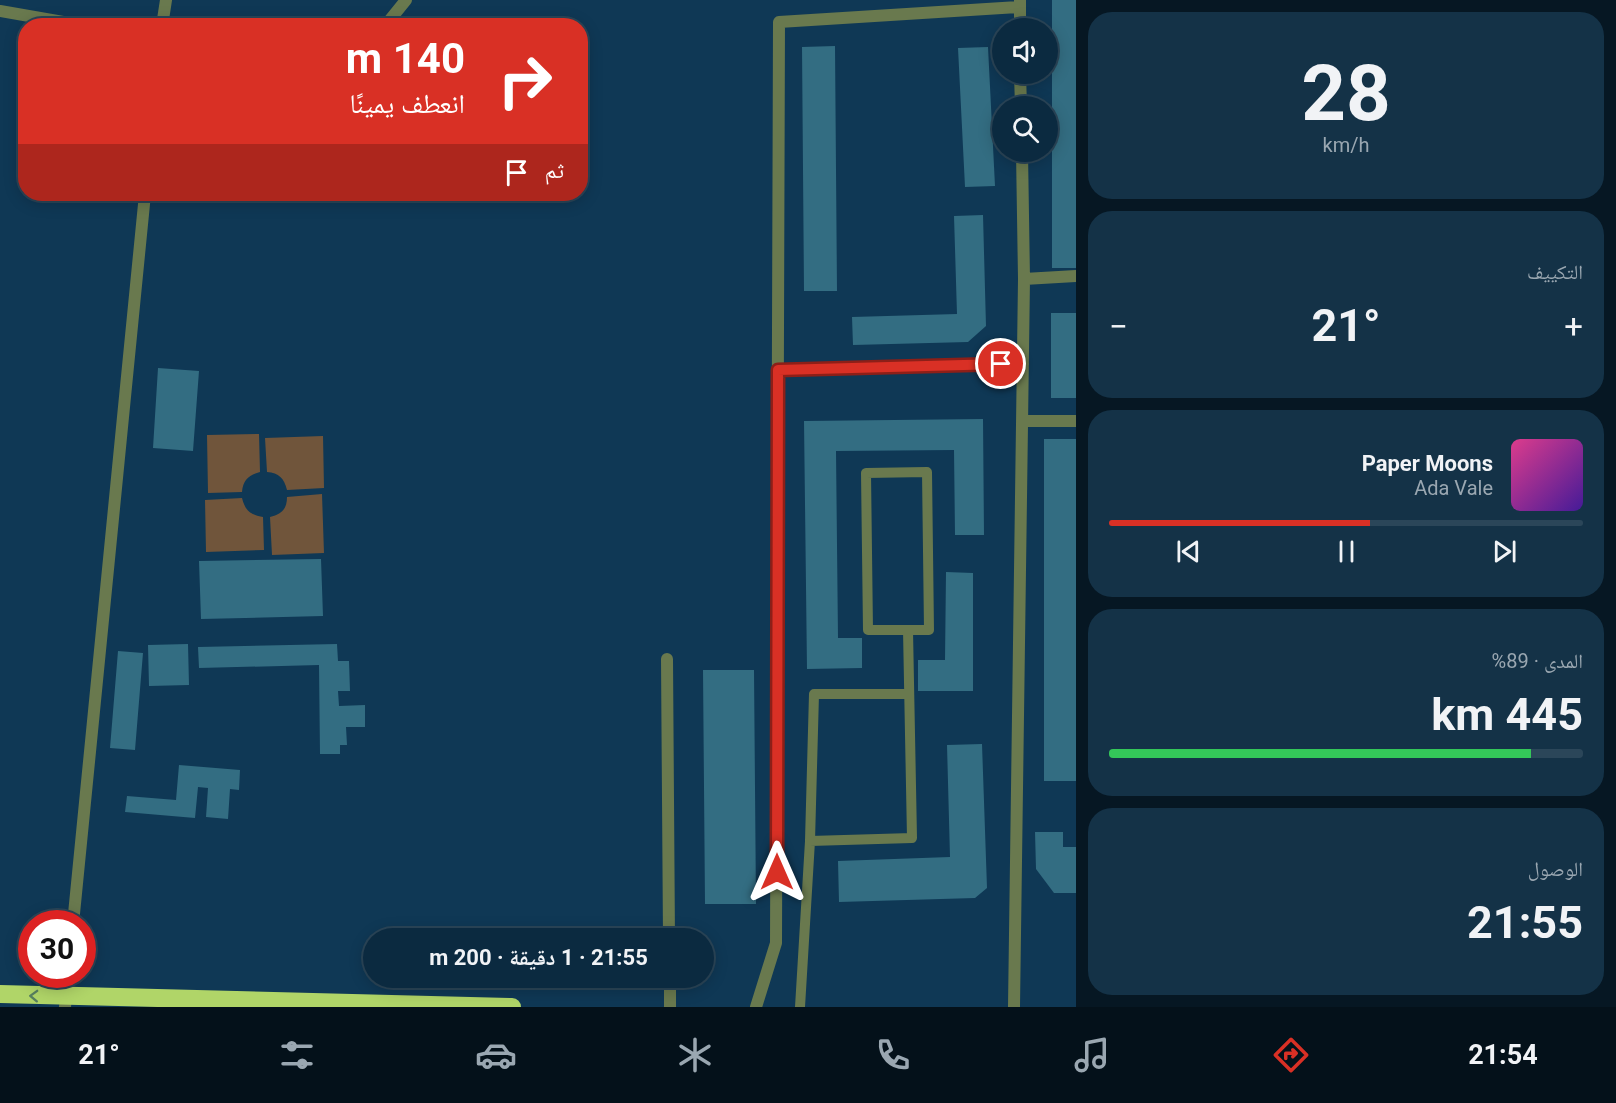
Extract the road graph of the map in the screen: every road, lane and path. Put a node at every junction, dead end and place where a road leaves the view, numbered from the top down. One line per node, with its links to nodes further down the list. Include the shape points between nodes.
1 (166, 0): 6 (street)
2 (406, 0): 7 (street)
3 (1020, 3): 13 (street, via 779,22)
4 (0, 11): 5 (street)
5 (40, 18)
6 (163, 18)
7 (391, 18)
8 (1022, 162): 11 (street)
9 (144, 201): 20 (street)
10 (1076, 276): 11 (street)
11 (1024, 279): 12 (street)
12 (1023, 364): 13 (street); 14 (street)
13 (778, 370): 27 (street, via 777,943)
14 (1022, 421): 15 (street); 29 (street)
15 (1076, 421)
16 (908, 630): 16 (lane, via 929,630 927,472 866,473 868,630); 18 (lane)
17 (667, 659): 21 (street)
18 (909, 694): 19 (lane, via 814,694); 19 (lane, via 912,838)
19 (810, 842): 28 (lane)
20 (74, 910)
21 (669, 928)
22 (670, 988): 26 (street)
23 (0, 994): 24 (highway, one-way to 23)
24 (65, 1002): 25 (highway)
25 (512, 1007)
26 (670, 1007)
27 (756, 1007)
28 (800, 1007)
29 (1014, 1007)

